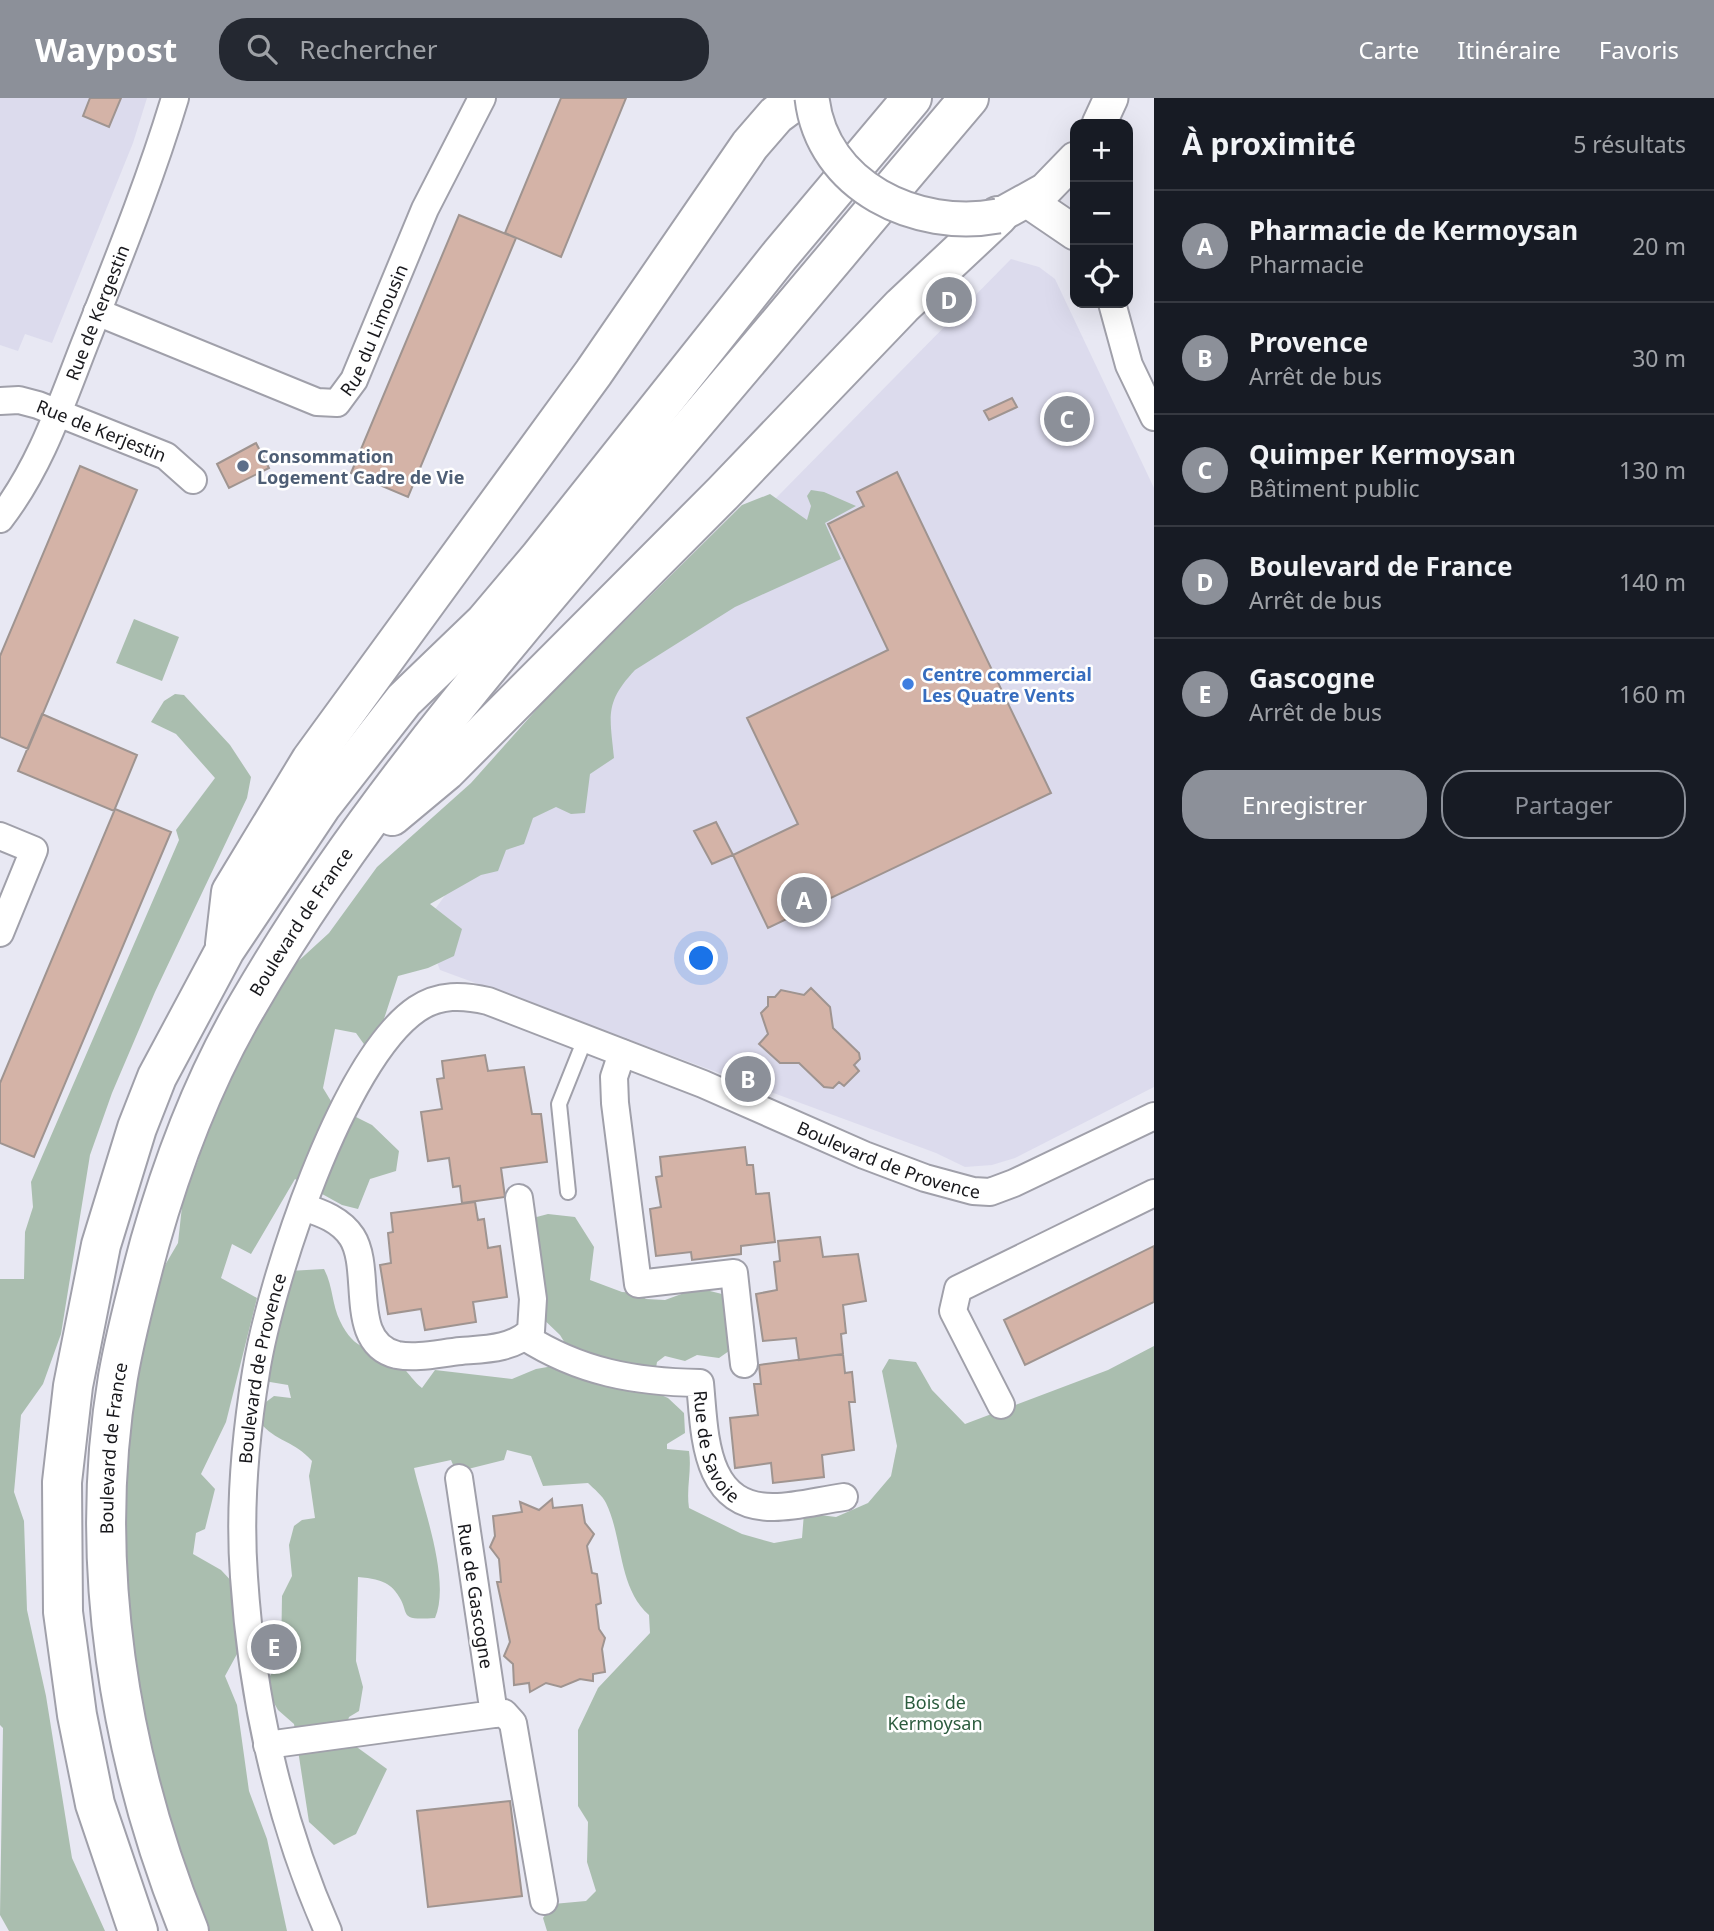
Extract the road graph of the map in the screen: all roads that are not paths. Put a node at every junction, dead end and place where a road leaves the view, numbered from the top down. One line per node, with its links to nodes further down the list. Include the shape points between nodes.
1 (175, 98): 13 (street, Rue de Kergestin)
2 (482, 98): 13 (street, Rue du Limousin, via 423,213 354,380 337,403 317,402)
3 (799, 98): 22 (main road, via 776,115 750,145 594,372 311,760 231,892)
4 (812, 98): 10 (street, bridge, via 830,148 874,195 908,211 942,219)
5 (912, 98): 22 (main road, via 484,623 404,700 322,805)
6 (970, 98): 20 (main road, Boulevard de France, via 467,690)
7 (1111, 98): 8 (street)
8 (1101, 119)
9 (1070, 165): 10 (street, via 1058,179)
10 (1013, 209): 11 (street); 20 (main road, via 895,313 723,494 446,772)
11 (1070, 231)
12 (1113, 308): 16 (street, via 1129,365)
13 (97, 312): 15 (street, Rue de Kergestin)
14 (0, 401): 15 (street, Rue de Kerjestin, via 19,400)
15 (58, 413): 17 (street, Rue de Kerjestin, via 166,456); 18 (street, Rue de Kergestin, via 36,464)
16 (1154, 417)
17 (194, 480)
18 (0, 519)
19 (0, 836): 21 (street, via 34,850)
20 (344, 855): 39 (main road, Boulevard de France, via 246,1007 204,1092 163,1195 134,1296 117,1380 107,1523 120,1684 150,1814)
21 (0, 933)
22 (225, 950): 38 (main road, via 157,1077 120,1181 84,1325 65,1440 63,1600 77,1715 95,1804)
23 (585, 1039): 24 (street, Boulevard de Provence); 26 (lane, via 559,1104); 29 (street, Boulevard de Provence, via 476,998 446,997 417,1009 388,1039 360,1079 327,1144)
24 (622, 1053): 25 (street, Boulevard de Provence, via 895,1168 973,1191 990,1192 1014,1183); 31 (street, via 614,1077 615,1103 638,1284 734,1273)
25 (1154, 1116)
26 (568, 1192)
27 (1154, 1193): 32 (street, via 958,1289 953,1311)
28 (519, 1198): 30 (street, via 534,1311 531,1331)
29 (303, 1207): 30 (street, via 323,1213 351,1236 358,1253 367,1322 371,1335 385,1350 409,1357 503,1346); 36 (street, Boulevard de Provence, via 261,1349 244,1472 244,1577)
30 (525, 1336): 34 (street, Rue de Savoie, via 554,1354 606,1374 699,1383 708,1452 717,1478 750,1504 777,1507)
31 (744, 1364)
32 (1001, 1405)
33 (459, 1478): 35 (street, Rue de Gascogne)
34 (844, 1497)
35 (494, 1714): 36 (street); 37 (street, via 504,1713 513,1723)
36 (267, 1745): 40 (street, Boulevard de Provence)
37 (544, 1901)
38 (138, 1931)
39 (189, 1931)
40 (328, 1931)

